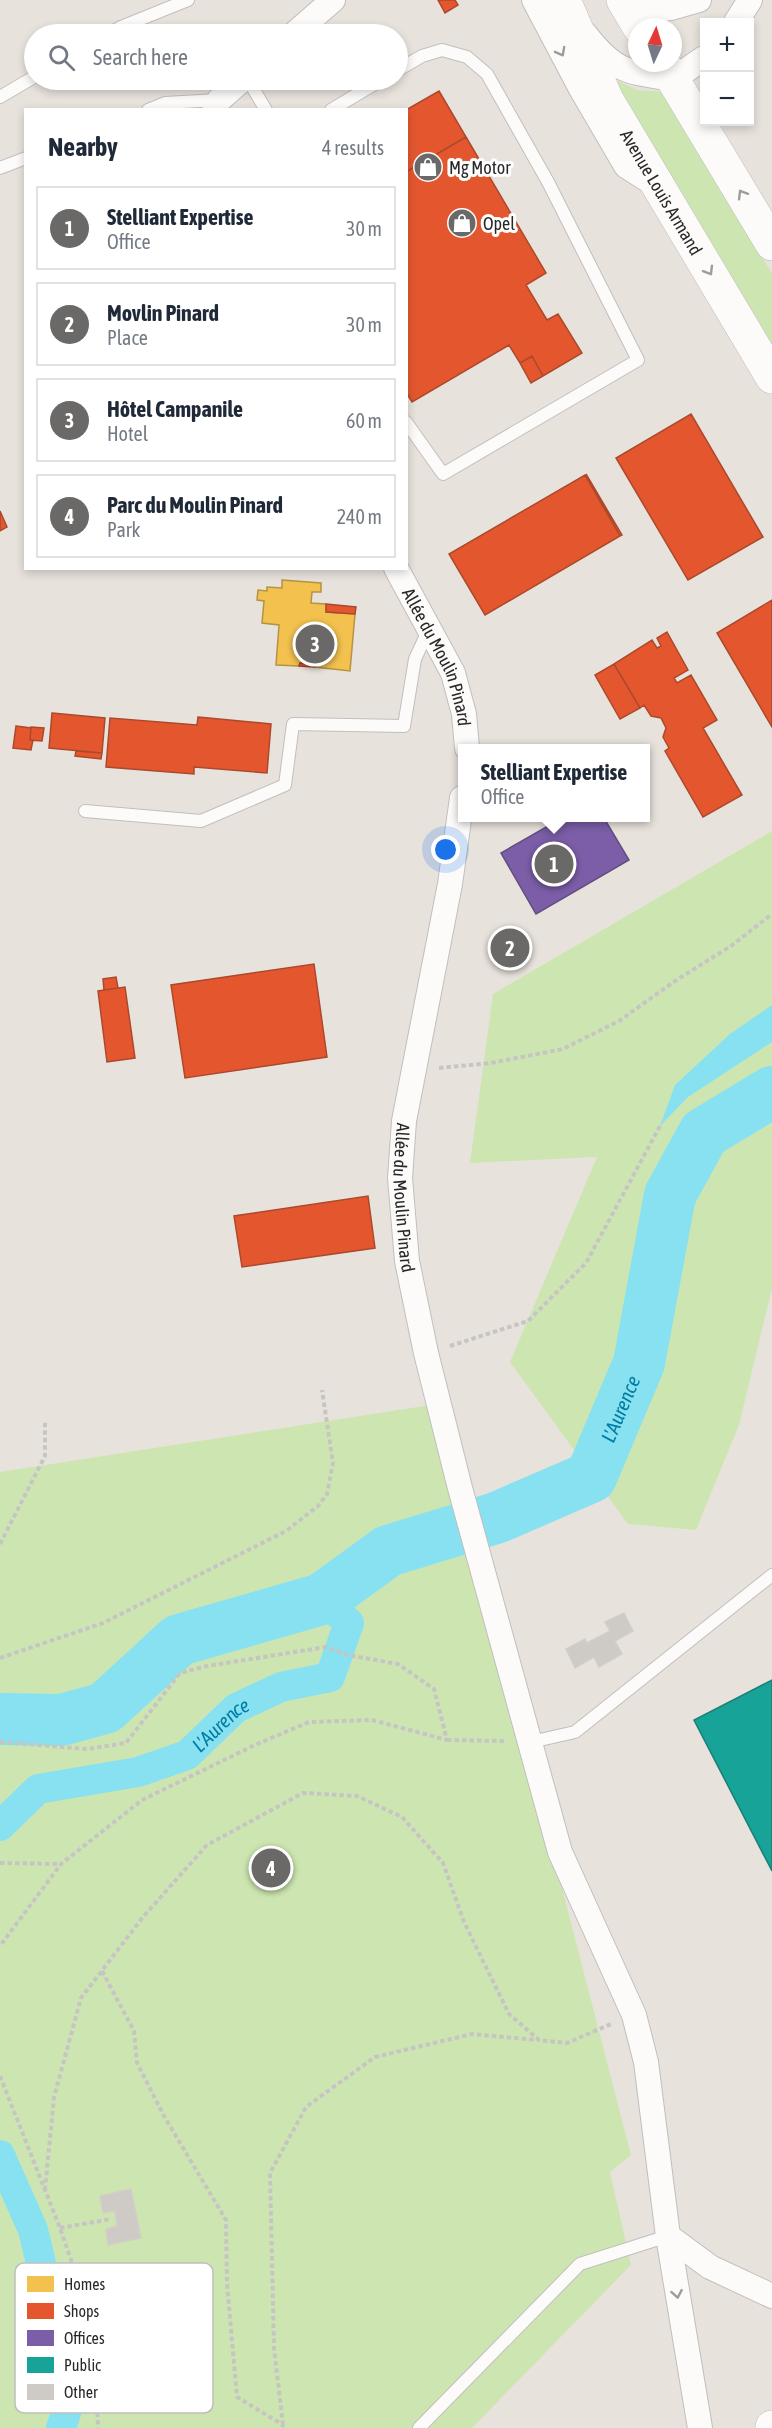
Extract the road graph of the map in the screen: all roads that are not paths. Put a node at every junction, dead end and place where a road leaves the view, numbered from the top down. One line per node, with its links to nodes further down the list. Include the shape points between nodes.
1 (188, 0): 9 (lane)
2 (333, 0): 10 (street)
3 (534, 0): 27 (street, one-way to 27, via 626,166)
4 (699, 0): 7 (street)
5 (750, 0): 8 (street)
6 (568, 8): 14 (street, via 599,52); 27 (main road, Avenue Louis Armand, via 607,100)
7 (631, 14)
8 (739, 18)
9 (128, 24)
10 (305, 24)
11 (700, 60): 13 (street)
12 (408, 64): 30 (lane, via 442,50 467,57 487,74 548,182 638,360 443,474)
13 (682, 66)
14 (628, 71)
15 (669, 72): 28 (main road, one-way to 15)
16 (24, 83): 20 (lane)
17 (232, 90): 21 (street)
18 (254, 90): 23 (lane)
19 (364, 90): 24 (lane)
20 (0, 97)
21 (216, 105): 22 (lane, via 165,103)
22 (153, 108)
23 (265, 108)
24 (333, 108)
25 (24, 159): 26 (lane)
26 (0, 168)
27 (660, 188): 29 (main road, Avenue Louis Armand, one-way to 29)
28 (772, 244)
29 (772, 377)
30 (408, 425)
31 (397, 570): 32 (street, Allée du Moulin Pinard)
32 (430, 627): 33 (street, Allée du Moulin Pinard, via 453,673 464,714); 34 (lane, via 415,660 405,726 293,724 285,785 201,821)
33 (467, 744)
34 (85, 811)
35 (459, 822): 37 (street, Allée du Moulin Pinard, via 404,1121 400,1178 407,1261 426,1353)
36 (772, 1575): 37 (lane, via 575,1732)
37 (531, 1742): 38 (street, Allée du Moulin Pinard, via 560,1852 634,2014 646,2062)
38 (668, 2236): 39 (street, via 710,2266); 40 (lane, via 580,2264); 41 (street, Allée du Moulin Pinard, one-way to 41)
39 (772, 2296)
40 (419, 2428)
41 (700, 2428)

